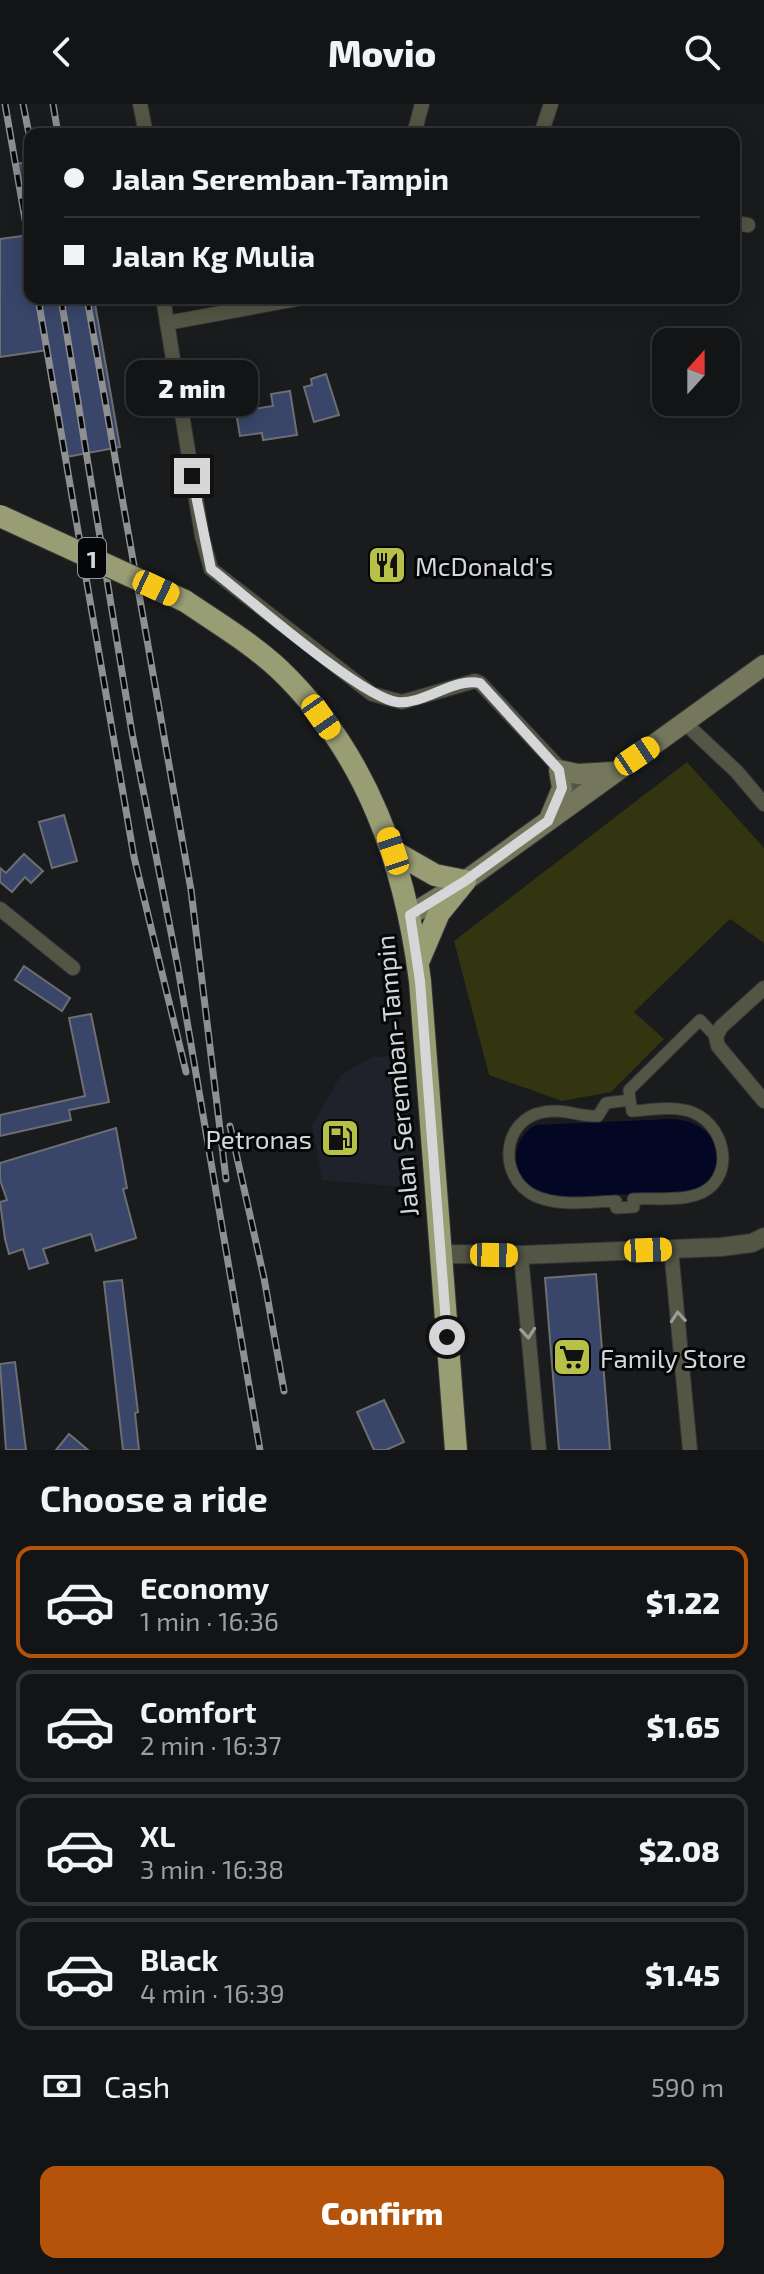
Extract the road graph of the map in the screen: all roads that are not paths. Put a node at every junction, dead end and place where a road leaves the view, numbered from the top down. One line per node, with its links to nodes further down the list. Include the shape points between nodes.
1 (140, 104): 4 (street)
2 (422, 104): 5 (street)
3 (551, 104): 6 (street)
4 (145, 128)
5 (416, 128)
6 (543, 128)
7 (164, 304): 9 (street)
8 (270, 304): 9 (street)
9 (167, 323): 13 (street, via 211,569 346,675 387,700 402,702 480,683)
10 (0, 516): 18 (highway, Jalan Seremban-Tampin / 1, bridge, via 185,601 279,669 353,763)
11 (764, 665): 12 (main road)
12 (685, 723): 14 (main road); 16 (street)
13 (559, 770): 14 (main road); 15 (street); 17 (main road, via 562,788)
14 (613, 772): 15 (main road)
15 (584, 794): 17 (main road)
16 (764, 804)
17 (548, 821): 19 (main road)
18 (393, 851): 19 (highway, via 435,875); 21 (highway, Jalan Seremban-Tampin / 1)
19 (465, 881): 21 (main road); 22 (highway, via 439,913)
20 (0, 909): 23 (street)
21 (410, 915): 22 (highway, Jalan Seremban-Tampin / 1)
22 (418, 962): 30 (highway, Jalan Seremban-Tampin / 1)
23 (73, 968)
24 (764, 988): 25 (street)
25 (716, 1037): 26 (street, via 700,1020 629,1090); 27 (street)
26 (630, 1100): 26 (street, via 606,1103 598,1116 582,1117 572,1110 528,1117 507,1153 520,1185 551,1201 616,1201 616,1208 634,1207 633,1199 695,1195 712,1185 724,1155 713,1129 691,1112 632,1111)
27 (764, 1101)
28 (764, 1237): 29 (street, via 721,1247)
29 (671, 1249): 31 (street); 34 (street, one-way to 29)
30 (440, 1254): 31 (street); 32 (highway, Jalan Seremban-Tampin / 1)
31 (521, 1255): 33 (street, one-way to 33)
32 (456, 1450)
33 (539, 1450)
34 (690, 1450)

